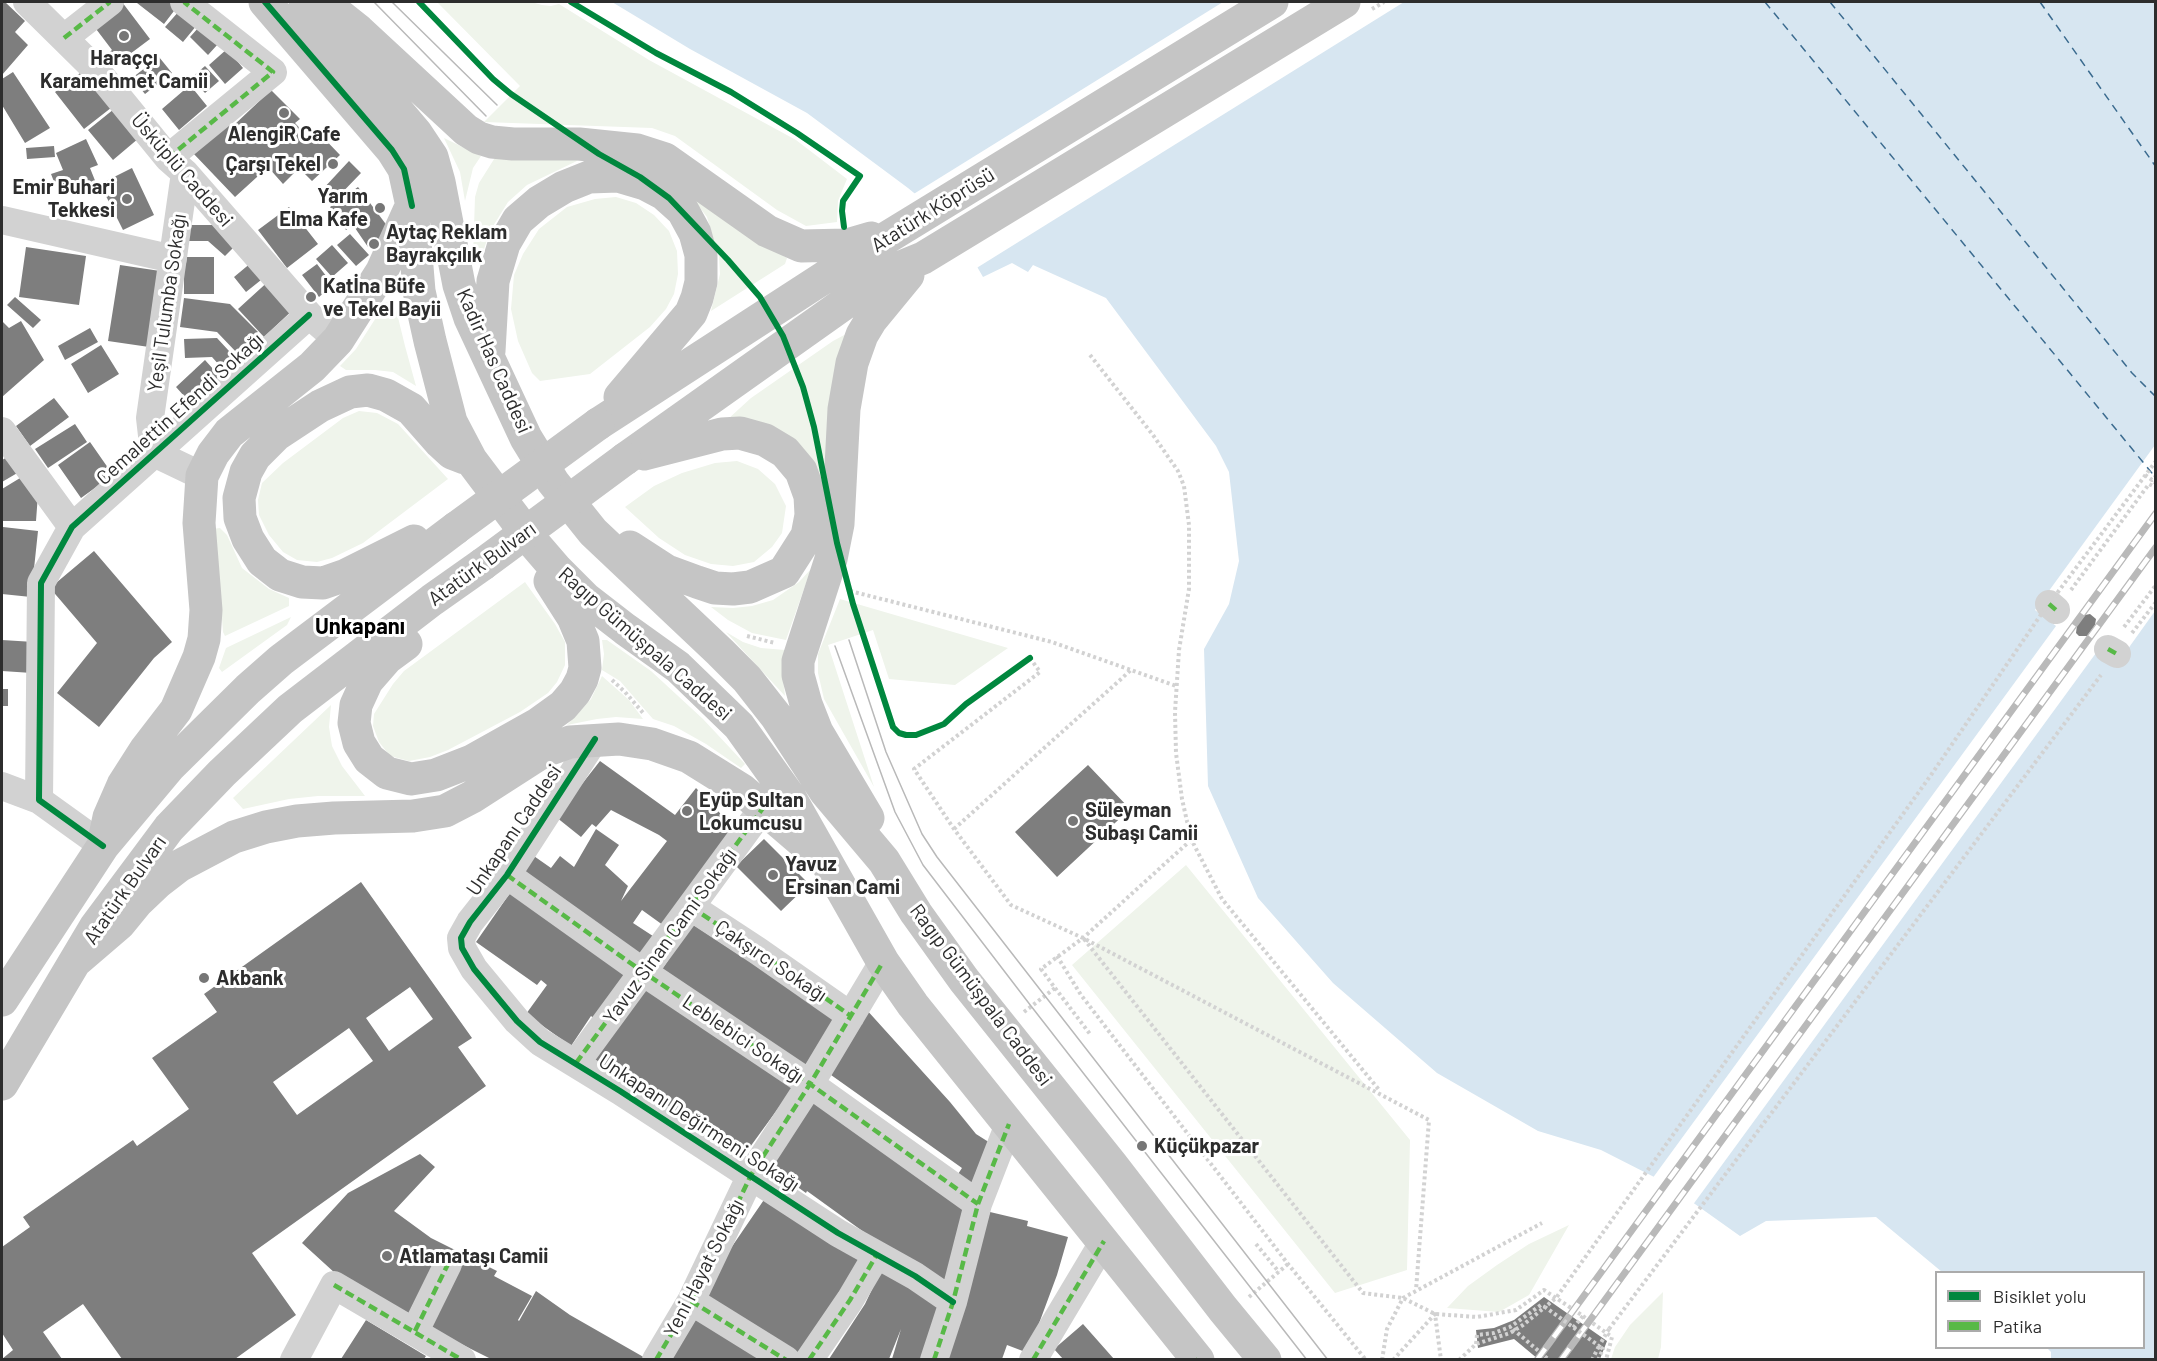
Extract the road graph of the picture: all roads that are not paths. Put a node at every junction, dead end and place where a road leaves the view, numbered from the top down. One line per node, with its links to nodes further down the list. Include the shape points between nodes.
1 (27, 2): 9 (street, Üsküplü Caddesi)
2 (110, 2): 9 (street)
3 (184, 2): 10 (street, via 273,72)
4 (265, 2): 11 (main road, via 392,150 404,169)
5 (305, 2): 18 (main road, Kadir Has Caddesi, via 385,94 432,157 459,285)
6 (321, 2): 13 (main road, via 479,138 513,144 609,146 665,159 767,231 801,246 847,245)
7 (1272, 2): 13 (main road, Atatürk Köprüsü)
8 (1344, 2): 14 (main road, Atatürk Köprüsü)
9 (64, 38): 10 (street, Üsküplü Caddesi)
10 (177, 165): 15 (street, Yeşil Tulumba Sokağı); 16 (street, Üsküplü Caddesi)
11 (411, 206): 17 (main road, via 382,271); 23 (main road, via 419,291 430,341 451,422)
12 (2, 220): 15 (street)
13 (904, 229): 19 (main road, Atatürk Köprüsü)
14 (923, 258): 22 (main road, Atatürk Bulvarı, via 852,298); 35 (main road, via 871,320 852,363 844,409 838,524 831,559 798,661 798,675 817,732 868,816)
15 (173, 259): 21 (street, Yeşil Tulumba Sokağı, via 150,418)
16 (309, 315): 17 (street, Üsküplü Caddesi); 21 (street, Cemalettin Efendi Sokağı)
17 (338, 340): 24 (main road, via 312,367 229,433)
18 (489, 359): 19 (main road, via 493,280 504,244 518,220 539,202 589,177 618,176 664,194 683,211 695,233 701,255 698,298 691,313); 27 (main road, Kadir Has Caddesi, via 526,438)
19 (598, 424): 26 (main road, Atatürk Bulvarı, bridge)
20 (2, 431): 25 (street)
21 (154, 453): 24 (street); 25 (street, Cemalettin Efendi Sokağı)
22 (625, 459): 27 (main road, via 722,434 740,433 765,440 785,452 801,471 810,496 807,536 784,572 750,587 733,589 715,588 667,571 622,542); 29 (main road, Atatürk Bulvarı, bridge)
23 (471, 460): 26 (main road, via 452,453 411,409 386,395 368,390 350,392 276,435 255,456 239,498 240,518 262,561 280,574 303,582 323,583 346,575 418,538); 28 (main road)
24 (202, 476): 34 (main road, via 199,523 206,610 202,648 176,710 123,786 109,817)
25 (72, 527): 32 (street, Cemalettin Efendi Sokağı, via 41,583)
26 (456, 528): 34 (main road, Atatürk Bulvarı, via 248,688 170,766)
27 (593, 532): 35 (main road, Ragıp Gümüşpala Caddesi, via 747,679 825,791)
28 (532, 541): 29 (main road, via 540,565 573,617 583,641 585,668 575,692 538,724 472,761 436,776 411,779 387,773 369,759 359,743 354,723 356,705 367,681 387,658 442,612); 36 (main road, Ragıp Gümüşpala Caddesi, via 585,598 678,667 739,726 789,796)
29 (483, 564): 40 (main road, Atatürk Bulvarı, via 290,709 222,773 169,828 96,926)
30 (595, 739): 33 (main road, via 652,744 689,757); 37 (street, Unkapanı Caddesi); 40 (main road, via 570,742 542,752 445,811 297,821 234,837 179,866 157,883 119,924)
31 (2, 786): 32 (street)
32 (39, 800): 34 (street)
33 (763, 808): 36 (main road); 38 (street, Yavuz Sinan Cami Sokağı)
34 (103, 846): 43 (main road, Atatürk Bulvarı)
35 (884, 861): 65 (main road, Ragıp Gümüşpala Caddesi, via 915,913 964,980)
36 (832, 868): 41 (main road, Ragıp Gümüşpala Caddesi)
37 (507, 875): 39 (street, Unkapanı Caddesi); 42 (street, Leblebici Sokağı)
38 (691, 907): 42 (street, Yavuz Sinan Cami Sokağı); 44 (street, Çakşırcı Sokağı)
39 (461, 938): 45 (street, Unkapanı Değirmeni Sokağı, via 474,969 517,1021 540,1042)
40 (77, 960): 46 (main road, Atatürk Bulvarı)
41 (883, 962): 44 (street, Yeni Hayat Sokağı); 48 (main road, Ragıp Gümüşpala Caddesi)
42 (643, 972): 45 (street, Yavuz Sinan Cami Sokağı); 47 (street, Leblebici Sokağı)
43 (2, 1000)
44 (851, 1016): 47 (street, Yeni Hayat Sokağı)
45 (576, 1064): 49 (street, Unkapanı Değirmeni Sokağı)
46 (2, 1084)
47 (810, 1084): 49 (street, Yeni Hayat Sokağı); 50 (street, Leblebici Sokağı)
48 (1009, 1124): 50 (street); 51 (main road, Ragıp Gümüşpala Caddesi)
49 (751, 1175): 52 (street, Unkapanı Değirmeni Sokağı); 54 (street, Yeni Hayat Sokağı)
50 (978, 1204): 55 (street)
51 (1104, 1241): 63 (street); 64 (main road, Ragıp Gümüşpala Caddesi)
52 (876, 1256): 55 (street, Unkapanı Değirmeni Sokağı); 61 (street)
53 (448, 1264): 56 (street)
54 (691, 1301): 59 (street, Yeni Hayat Sokağı); 60 (street)
55 (953, 1302): 62 (street)
56 (415, 1331): 57 (street); 58 (street, via 334,1285)
57 (455, 1357)
58 (294, 1359)
59 (656, 1359)
60 (786, 1359)
61 (809, 1359)
62 (934, 1359)
63 (1033, 1359)
64 (1198, 1359)
65 (1265, 1359)

